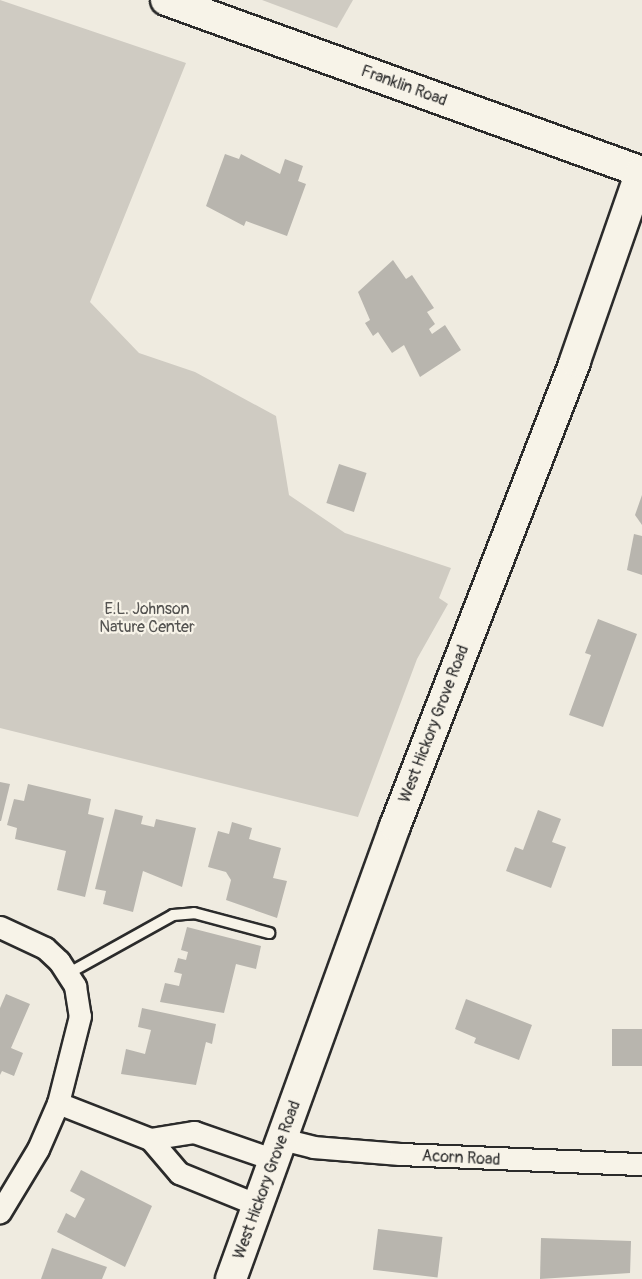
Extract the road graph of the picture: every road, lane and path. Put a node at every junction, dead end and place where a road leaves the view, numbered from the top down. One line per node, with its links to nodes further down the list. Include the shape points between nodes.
1 (166, 0): 2 (street, Franklin Road)
2 (642, 171): 8 (street, West Hickory Grove Road, via 575,361 395,826)
3 (0, 927): 5 (street, via 45,948)
4 (269, 933): 5 (lane, via 194,913 173,915)
5 (69, 973): 6 (street, via 80,1016)
6 (58, 1103): 7 (street); 11 (street, via 38,1149)
7 (150, 1139): 8 (street, Acorn Road, via 194,1132); 10 (street, via 179,1173)
8 (278, 1150): 9 (street, Acorn Road, via 313,1147); 10 (street, West Hickory Grove Road)
9 (642, 1164)
10 (258, 1204): 12 (street, West Hickory Grove Road)
11 (0, 1212)
12 (231, 1279)

